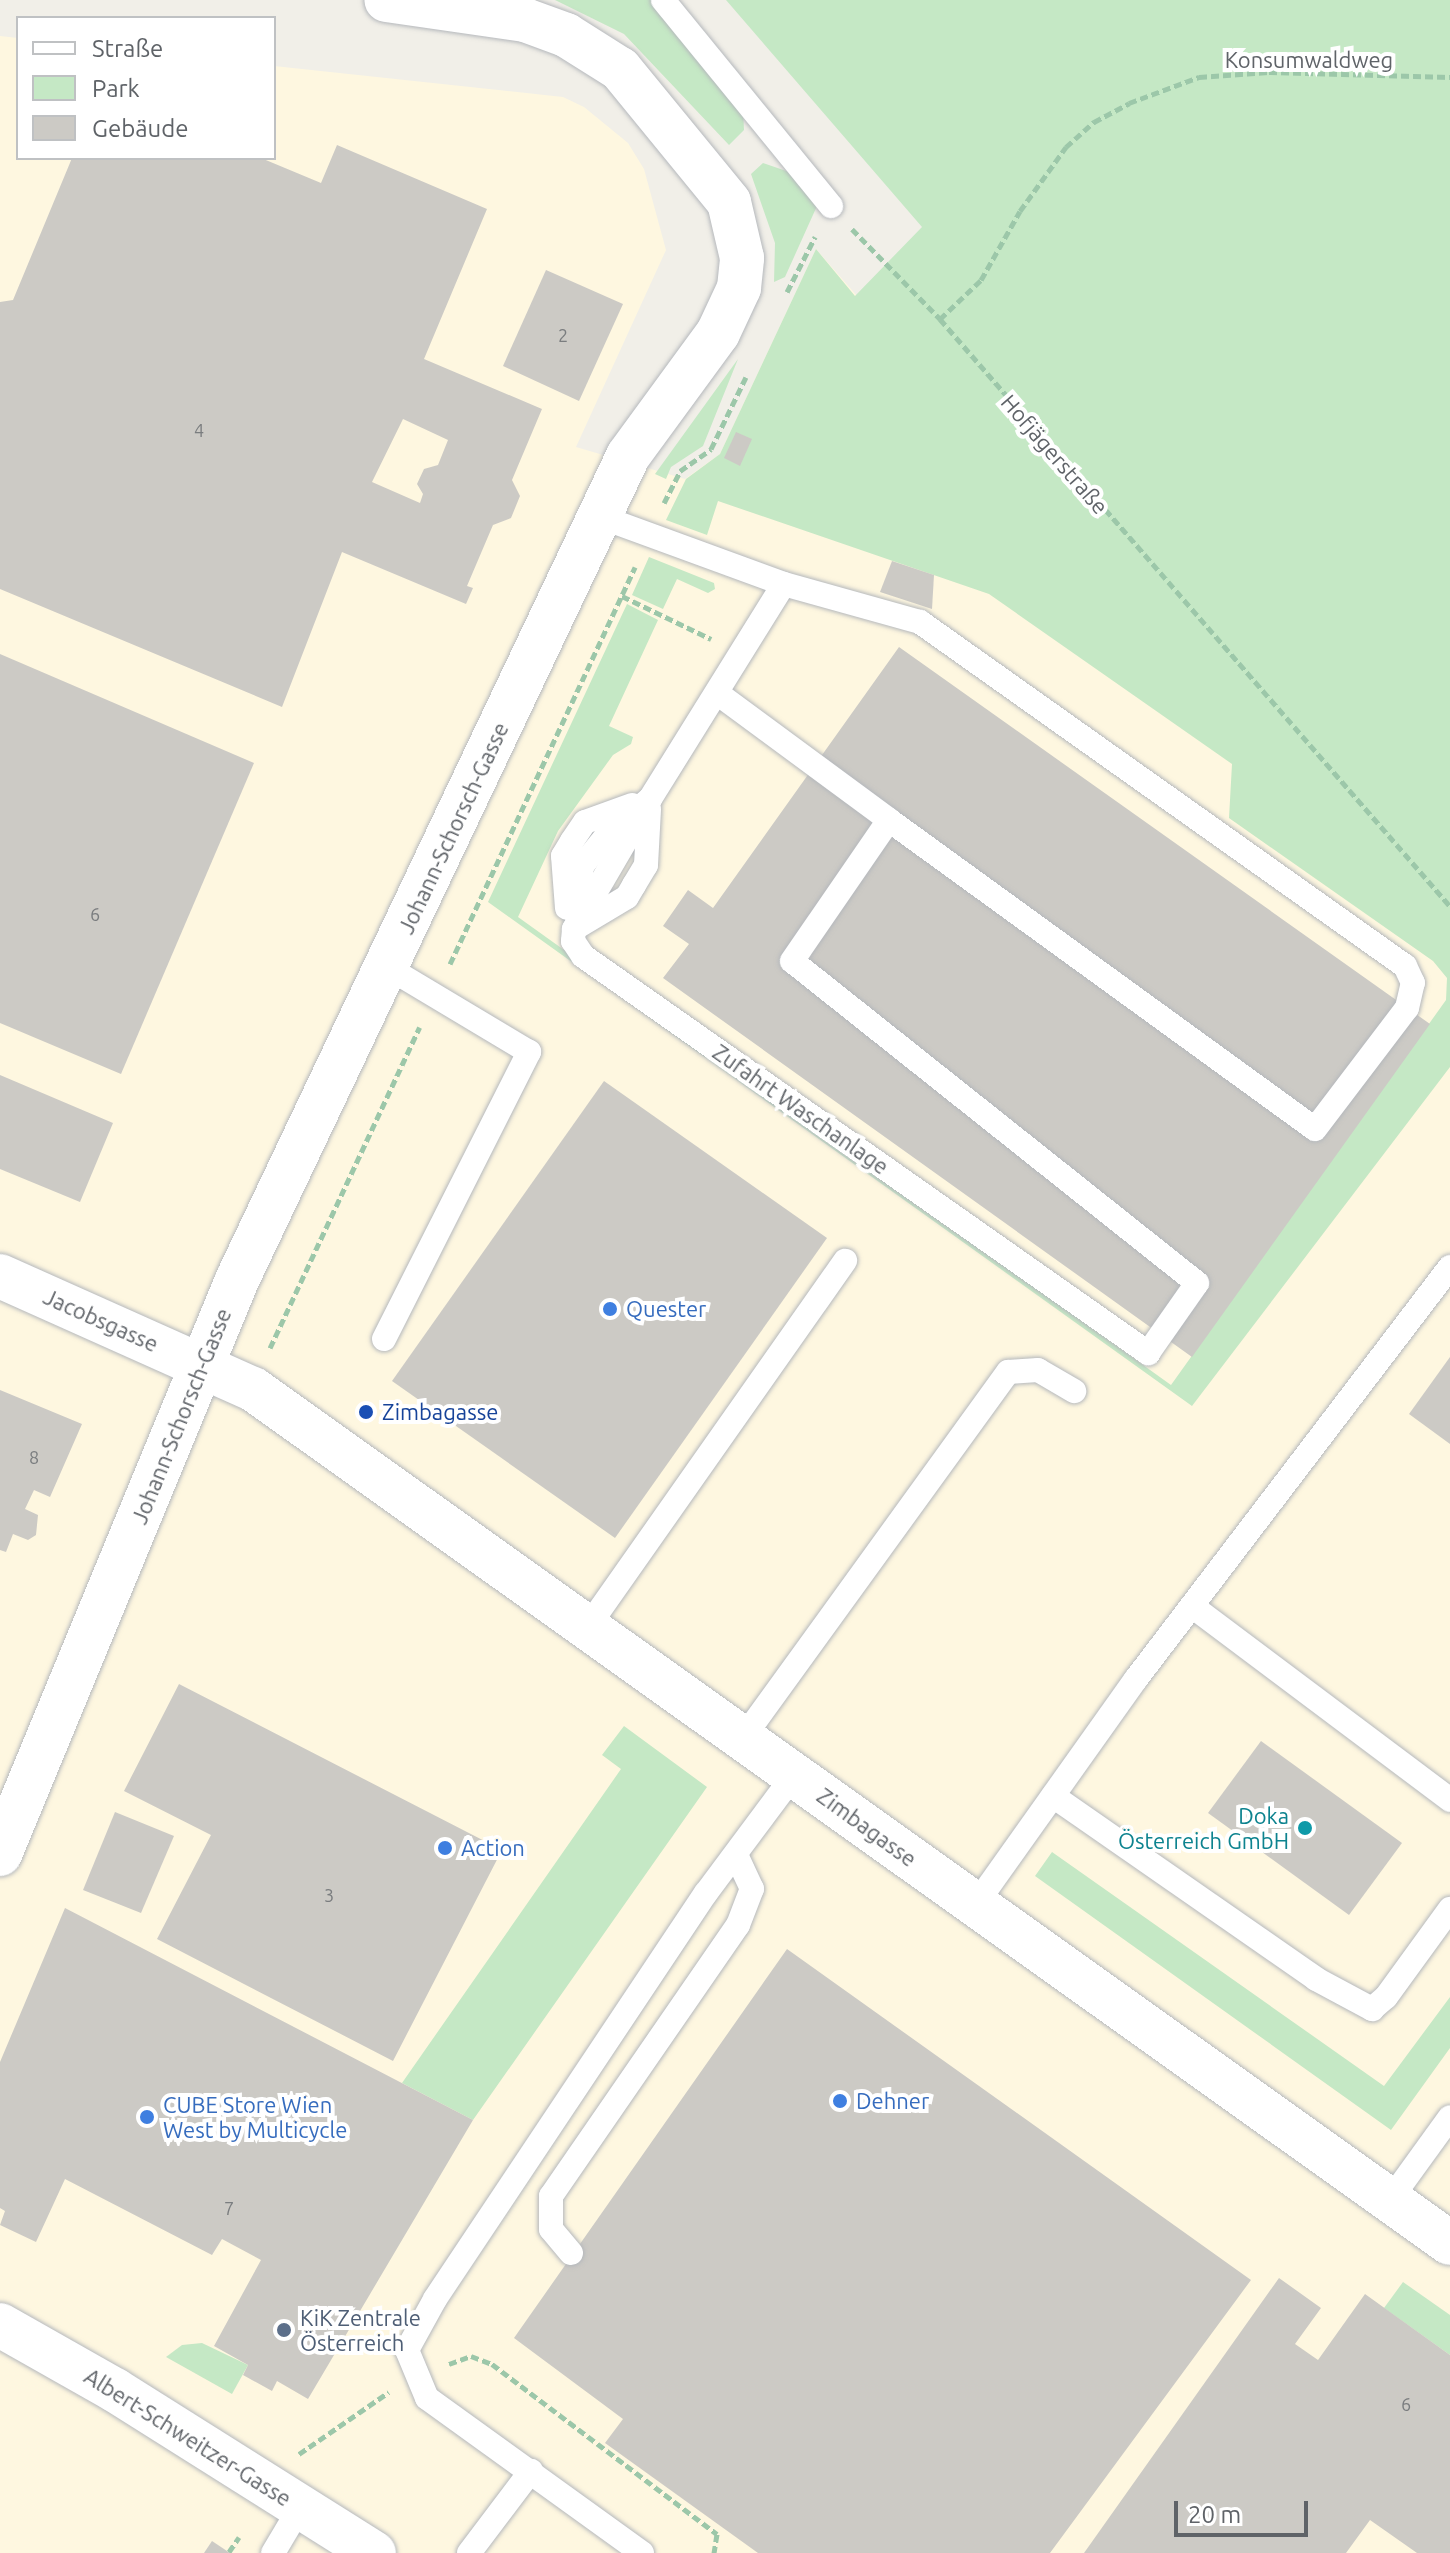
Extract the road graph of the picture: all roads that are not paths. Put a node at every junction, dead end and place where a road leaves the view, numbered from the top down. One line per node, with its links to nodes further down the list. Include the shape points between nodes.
1 (386, 0): 4 (street, Johann-Schorsch-Gasse, via 525,20 603,55 638,86 729,202 742,258 730,314 640,436)
2 (663, 0): 3 (lane)
3 (831, 206)
4 (601, 517): 5 (lane); 10 (street, Johann-Schorsch-Gasse)
5 (784, 584): 6 (lane); 8 (lane, via 920,622 1405,966 1413,983 1407,1008 1315,1129)
6 (717, 693): 7 (lane); 8 (lane)
7 (650, 799): 9 (lane); 9 (lane, via 585,822 563,856 565,901)
8 (889, 820): 9 (lane, Zufahrt Waschanlage, via 792,961 1197,1283 1148,1353 583,956 573,941)
9 (574, 929)
10 (387, 967): 14 (lane, via 529,1052); 15 (street, Johann-Schorsch-Gasse)
11 (845, 1261): 18 (lane)
12 (1450, 1267): 17 (lane)
13 (0, 1276): 15 (street, Jacobsgasse)
14 (384, 1339)
15 (201, 1364): 18 (street, Zimbagasse, via 253,1389); 23 (street, Johann-Schorsch-Gasse)
16 (1074, 1391): 19 (lane, via 1038,1370 1008,1372)
17 (1192, 1606): 21 (lane); 22 (lane)
18 (587, 1628): 19 (street, Zimbagasse)
19 (743, 1738): 20 (street, Zimbagasse)
20 (794, 1775): 24 (lane); 25 (street, Zimbagasse)
21 (1053, 1796): 25 (lane); 26 (lane, via 1316,1979 1372,2009)
22 (1450, 1800)
23 (0, 1854)
24 (736, 1854): 30 (lane, via 752,1889 738,1925 551,2196 551,2229); 32 (lane, via 443,2286 407,2350 427,2398)
25 (976, 1904): 28 (street, Zimbagasse)
26 (1450, 1909)
27 (1450, 2117): 28 (lane)
28 (1390, 2200): 29 (street, Zimbagasse)
29 (1450, 2243)
30 (571, 2253)
31 (0, 2325): 33 (street, Albert-Schweitzer-Gasse)
32 (531, 2471): 36 (lane); 37 (lane)
33 (301, 2506): 34 (lane); 35 (street, Albert-Schweitzer-Gasse)
34 (273, 2553)
35 (374, 2553)
36 (469, 2553)
37 (642, 2553)

